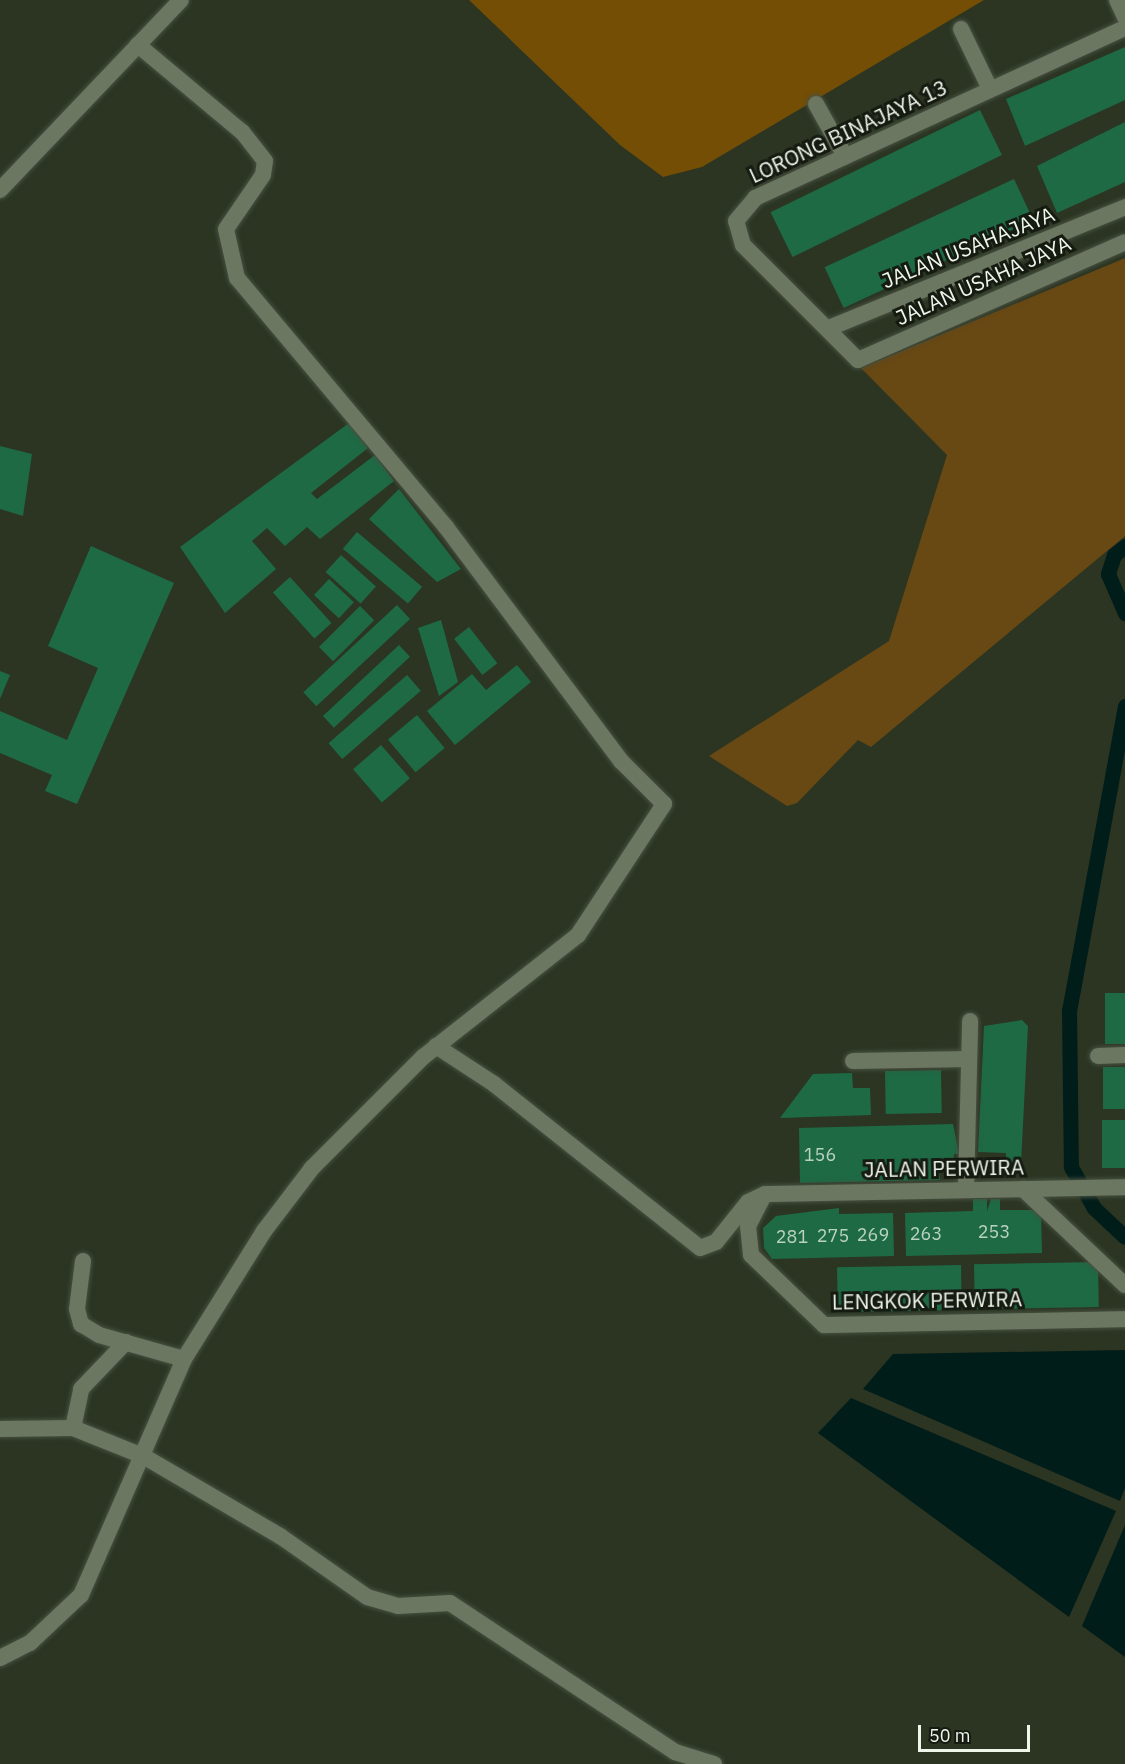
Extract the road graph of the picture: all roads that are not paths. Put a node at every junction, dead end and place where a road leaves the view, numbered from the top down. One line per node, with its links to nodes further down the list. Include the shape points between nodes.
1 (181, 0): 6 (street)
2 (1117, 0): 3 (street)
3 (1125, 16)
4 (1125, 28): 7 (street, LORONG BINAJAYA 13)
5 (961, 29): 7 (street)
6 (138, 45): 10 (street); 16 (street, via 242,132 265,161 263,175 226,229 237,278 446,527 621,761 664,804 578,935)
7 (990, 88): 9 (street, LORONG BINAJAYA 13)
8 (816, 104): 9 (street)
9 (845, 156): 13 (street, LORONG BINAJAYA 13, via 754,198 736,221 743,245)
10 (0, 190)
11 (1125, 207): 13 (street, JALAN USAHAJAYA)
12 (1125, 242): 14 (street, JALAN USAHA JAYA)
13 (829, 328): 14 (street, LORONG BINAJAYA 13)
14 (858, 360)
15 (970, 1021): 19 (street)
16 (436, 1046): 24 (street, via 588,1156 691,1245 716,1242 748,1202); 29 (street, via 312,1168 264,1231)
17 (1125, 1055): 18 (street)
18 (1098, 1056)
19 (969, 1059): 20 (street); 23 (street)
20 (853, 1061)
21 (1125, 1187): 22 (street, JALAN PERWIRA)
22 (1023, 1189): 23 (street, JALAN PERWIRA); 26 (street)
23 (966, 1190): 24 (street, JALAN PERWIRA)
24 (765, 1194): 27 (street, LENGKOK PERWIRA, via 748,1226 751,1255 824,1325)
25 (83, 1261): 28 (street, via 77,1309 81,1324)
26 (1125, 1285)
27 (1125, 1319)
28 (126, 1342): 29 (street); 30 (street, via 81,1389)
29 (184, 1359): 32 (street)
30 (73, 1428): 31 (street); 32 (street)
31 (0, 1429)
32 (143, 1456): 33 (street, via 81,1595 30,1642); 34 (street, via 280,1536 367,1597 398,1606 450,1603 675,1752)
33 (0, 1658)
34 (714, 1764)

